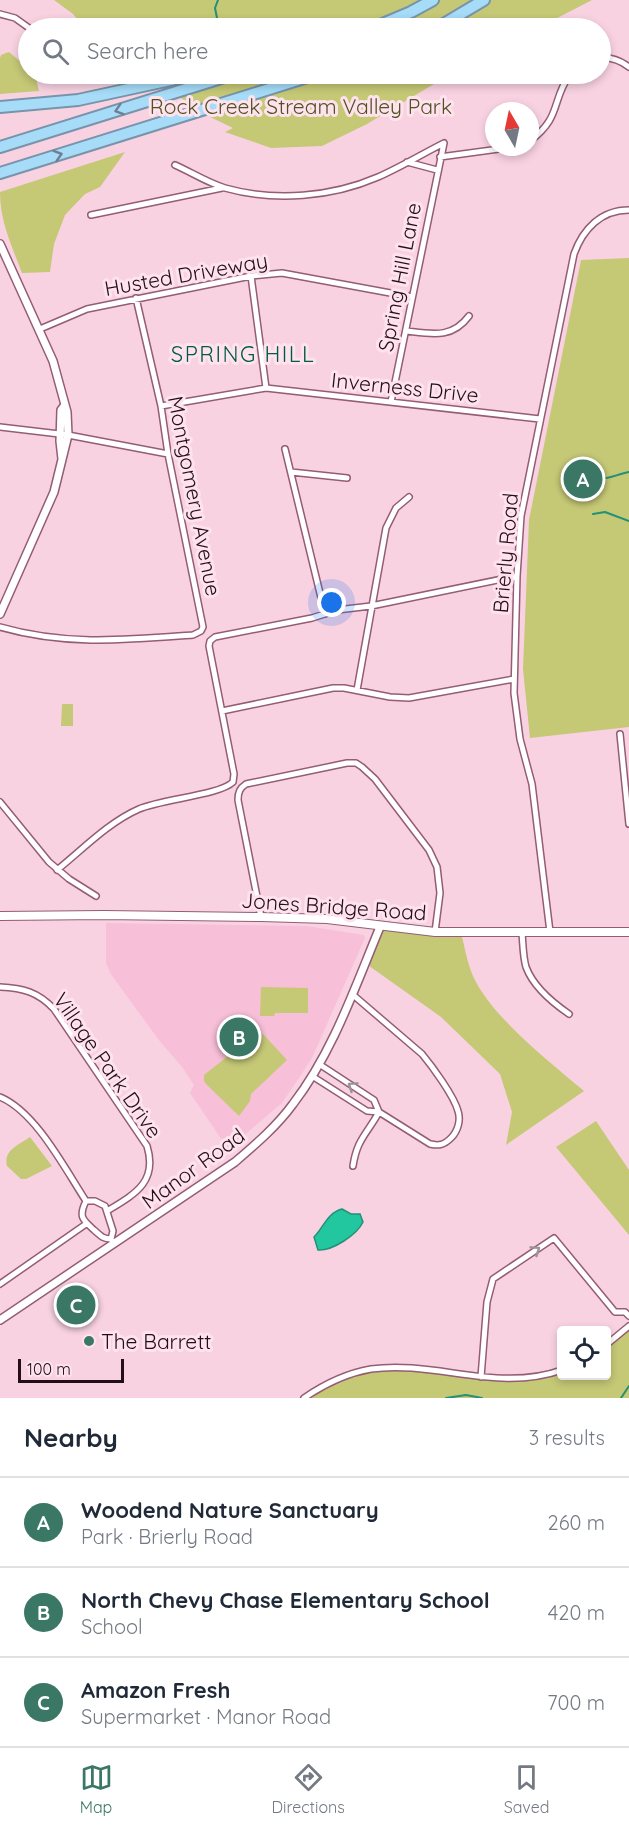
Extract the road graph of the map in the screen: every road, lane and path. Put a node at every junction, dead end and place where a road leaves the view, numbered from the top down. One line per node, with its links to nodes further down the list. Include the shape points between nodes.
1 (433, 0): 4 (highway)
2 (484, 0): 5 (highway)
3 (0, 14): 6 (street)
4 (397, 18)
5 (454, 18)
6 (18, 20)
7 (611, 59): 8 (street)
8 (629, 67)
9 (152, 84): 13 (highway, via 78,100)
10 (202, 84): 15 (highway, one-way to 15)
11 (285, 84): 21 (highway, one-way to 11)
12 (564, 84): 14 (street, via 551,121)
13 (0, 107)
14 (539, 134)
15 (0, 147)
16 (485, 151): 17 (street)
17 (440, 157): 18 (street, via 444,143); 20 (street, Spring Hill Lane)
18 (407, 162): 20 (street); 22 (street, via 358,184 317,194 269,194)
19 (175, 165): 22 (street)
20 (437, 170): 27 (street, Spring Hill Lane)
21 (1, 173)
22 (224, 187): 24 (street)
23 (629, 210): 35 (street, Brierly Road, via 599,219 579,240)
24 (91, 215)
25 (0, 244): 30 (street)
26 (251, 276): 27 (street, Husted Driveway, via 282,273); 28 (street, Husted Driveway); 32 (street)
27 (412, 297): 31 (street, Spring Hill Lane)
28 (136, 298): 30 (street, Husted Driveway, via 87,309); 34 (street, Montgomery Avenue)
29 (469, 316): 31 (street, via 451,332)
30 (40, 329): 37 (street, via 61,387)
31 (406, 331): 33 (street, Spring Hill Lane)
32 (266, 388): 33 (street, Inverness Drive); 34 (street, Inverness Drive)
33 (391, 402): 35 (street, Inverness Drive)
34 (160, 406): 39 (street, Montgomery Avenue)
35 (540, 419): 43 (street, Brierly Road, via 521,516)
36 (0, 427): 37 (street)
37 (64, 435): 39 (street); 45 (street, via 63,462 54,492)
38 (285, 449): 40 (street)
39 (168, 454): 47 (street, Montgomery Avenue, via 204,623 201,631 181,636 83,641)
40 (291, 471): 41 (street); 46 (street)
41 (347, 478)
42 (409, 497): 44 (street, via 396,508 386,528)
43 (517, 576): 44 (street); 48 (street, Brierly Road)
44 (371, 606): 46 (street); 49 (street)
45 (0, 614)
46 (325, 614): 50 (street, via 210,641)
47 (0, 627)
48 (513, 679): 49 (street, via 409,698); 60 (street, Brierly Road, via 519,739 532,784)
49 (357, 690): 50 (street, via 333,688)
50 (222, 711): 54 (street, via 233,782 222,789 137,810)
51 (620, 734): 53 (street)
52 (0, 802): 54 (street)
53 (629, 824)
54 (57, 870): 55 (street)
55 (96, 896)
56 (0, 916): 57 (main road, Jones Bridge Road)
57 (261, 917): 58 (main road, Jones Bridge Road, via 327,919); 59 (street, via 238,800 241,787 356,763 375,779 429,850 437,867 440,893)
58 (380, 927): 59 (main road, Jones Bridge Road); 64 (street, Manor Road)
59 (435, 932): 62 (main road, Jones Bridge Road)
60 (550, 932): 61 (main road, Jones Bridge Road); 62 (main road, Jones Bridge Road)
61 (629, 932)
62 (522, 933): 65 (street, via 526,967 555,1005)
63 (0, 987): 72 (street, Village Park Drive, via 28,990 54,1009 147,1146 148,1178)
64 (352, 994): 66 (street, Manor Road); 69 (street, via 430,1063 460,1120 452,1137 438,1146)
65 (569, 1014)
66 (319, 1064): 67 (street, Manor Road); 69 (street, one-way to 66, via 374,1101)
67 (312, 1076): 69 (street, via 367,1111); 74 (street, Manor Road, via 268,1134 235,1162)
68 (0, 1096): 71 (street, via 26,1114)
69 (379, 1112): 70 (street, via 361,1138)
70 (353, 1166)
71 (86, 1201): 72 (street, via 100,1203); 73 (street, via 82,1213)
72 (107, 1211): 74 (street)
73 (86, 1224): 74 (street); 75 (street)
74 (112, 1241): 77 (street, Manor Road)
75 (0, 1284)
76 (627, 1314): 81 (street, one-way to 76, via 493,1279 554,1238 615,1312)
77 (0, 1320)
78 (629, 1326): 79 (street)
79 (611, 1342)
80 (557, 1371): 81 (street, via 521,1379)
81 (481, 1377): 82 (street, via 400,1368 370,1369 334,1381)
82 (304, 1398)

